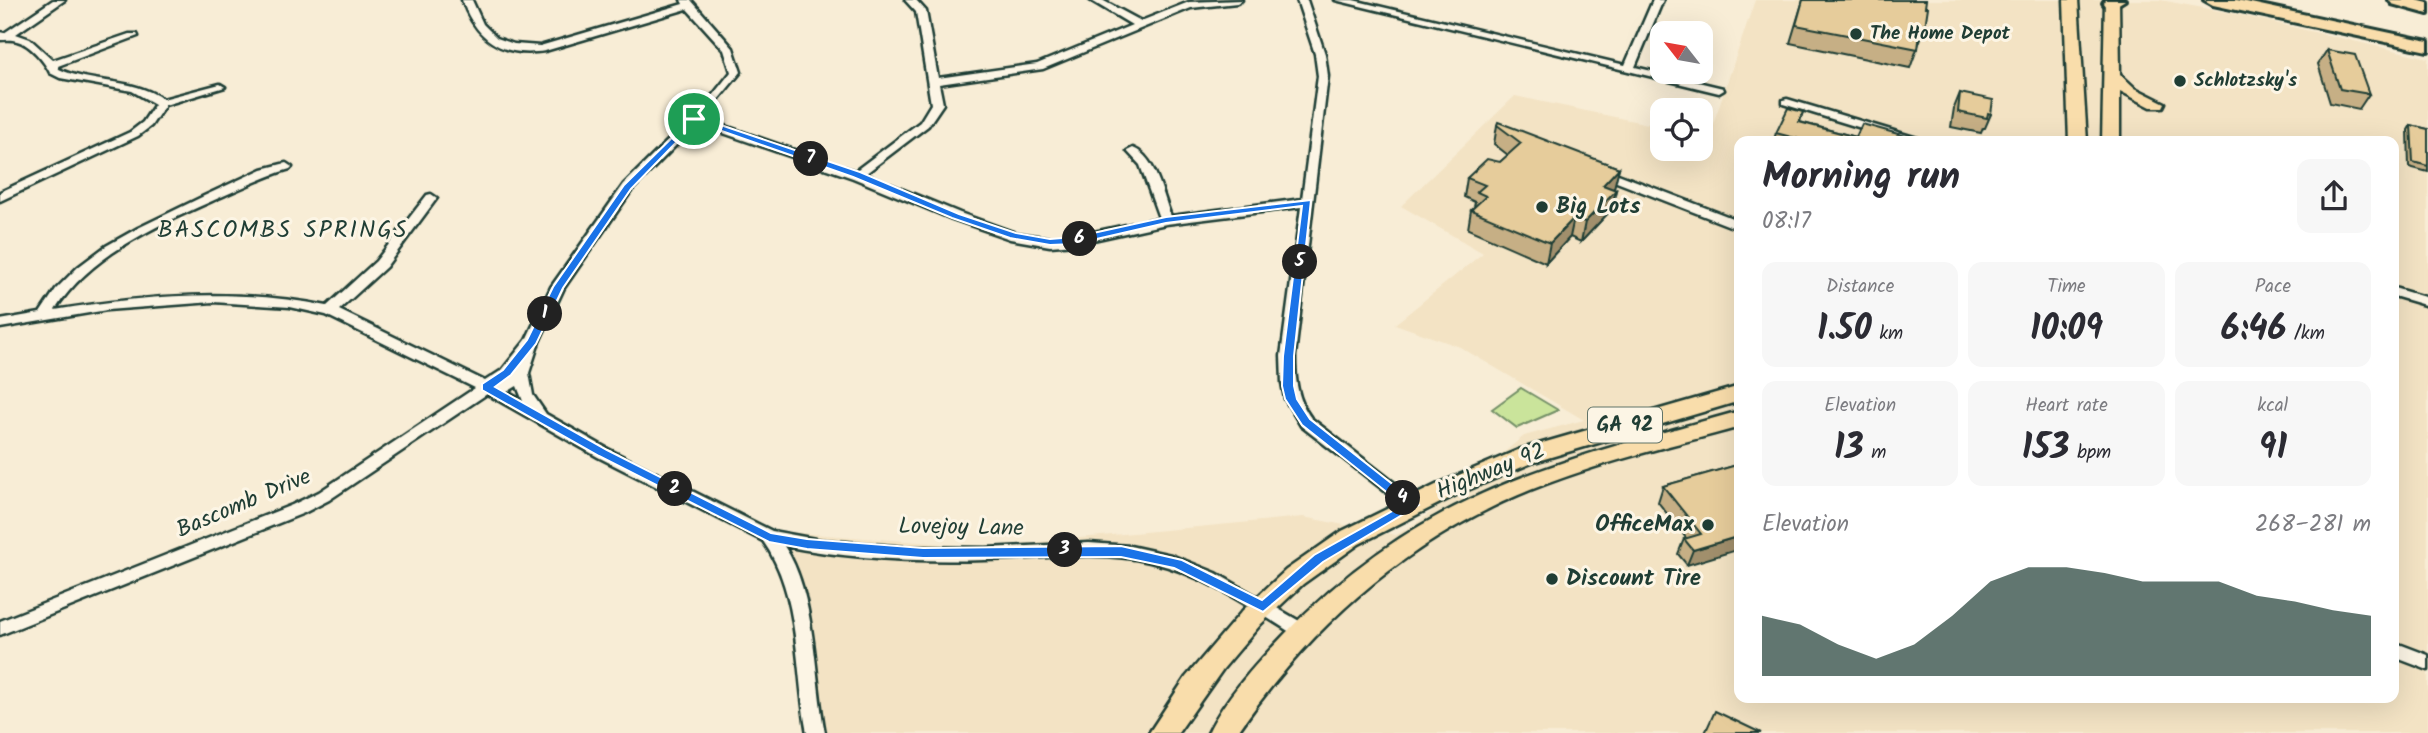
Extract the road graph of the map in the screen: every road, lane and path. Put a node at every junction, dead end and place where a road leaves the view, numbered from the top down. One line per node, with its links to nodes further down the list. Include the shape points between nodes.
1 (60, 0): 17 (street)
2 (467, 0): 13 (street, via 482,33 493,42 517,49 541,49)
3 (911, 0): 22 (street, via 921,11)
4 (1095, 0): 15 (street)
5 (1237, 0): 15 (street, via 1189,5)
6 (1302, 0): 38 (street, via 1322,65)
7 (1340, 0): 20 (street)
8 (1658, 0): 20 (street)
9 (2071, 0): 30 (main road)
10 (2213, 0): 18 (highway)
11 (2399, 0): 14 (highway)
12 (2113, 1): 21 (main road)
13 (687, 2): 28 (street, via 722,37 735,59 736,72)
14 (2428, 9)
15 (1140, 25): 22 (street, via 1047,64)
16 (134, 36): 19 (street)
17 (2, 37): 19 (street, via 22,38)
18 (2428, 47)
19 (52, 64): 26 (street, via 54,71 66,78 137,89)
20 (1629, 68): 24 (street)
21 (2111, 75): 27 (main road, via 2129,91); 31 (main road)
22 (933, 82): 35 (street, via 937,104 931,116)
23 (220, 87): 26 (street)
24 (1719, 90)
25 (1787, 102): 29 (street)
26 (161, 103): 36 (street, via 134,134)
27 (2157, 103)
28 (694, 119): 35 (street); 46 (street, via 628,187 558,287)
29 (1900, 136)
30 (2078, 136)
31 (2111, 136)
32 (1133, 151): 39 (street, via 1145,164)
33 (286, 167): 44 (street, via 254,178 100,257 68,282)
34 (1590, 168): 40 (street)
35 (857, 174): 39 (street, via 967,220 1050,242)
36 (2, 193)
37 (431, 198): 43 (street, via 381,264)
38 (1308, 202): 39 (street); 52 (street, via 1288,356 1291,399 1306,422)
39 (1166, 220)
40 (1734, 224)
41 (2399, 293): 42 (street)
42 (2428, 302)
43 (330, 311): 44 (street, Lovejoy Lane, via 214,298); 48 (street, Lovejoy Lane)
44 (45, 316): 45 (street, Lovejoy Lane)
45 (0, 324)
46 (532, 342): 47 (street); 48 (street)
47 (522, 373): 48 (street, via 511,384); 50 (street, via 526,395)
48 (491, 390): 50 (street, Lovejoy Lane); 55 (street, Bascomb Drive, via 298,509)
49 (1734, 395): 52 (main road, Highway 92 / GA 92, via 1528,454)
50 (543, 421): 53 (street, Lovejoy Lane)
51 (1734, 421): 56 (main road, Highway 92 / GA 92, via 1586,462 1473,506 1378,564)
52 (1413, 505): 54 (main road, Highway 92 / GA 92, via 1318,559)
53 (769, 537): 54 (street, Lovejoy Lane, via 923,553 1121,551 1177,564); 59 (street, via 781,552 796,596)
54 (1263, 607): 56 (street, Lovejoy Lane); 60 (main road, Highway 92 / GA 92, via 1207,671)
55 (0, 628)
56 (1302, 631): 61 (main road, Highway 92 / GA 92)
57 (2399, 651): 58 (street)
58 (2428, 663)
59 (816, 733)
60 (1163, 733)
61 (1222, 733)

